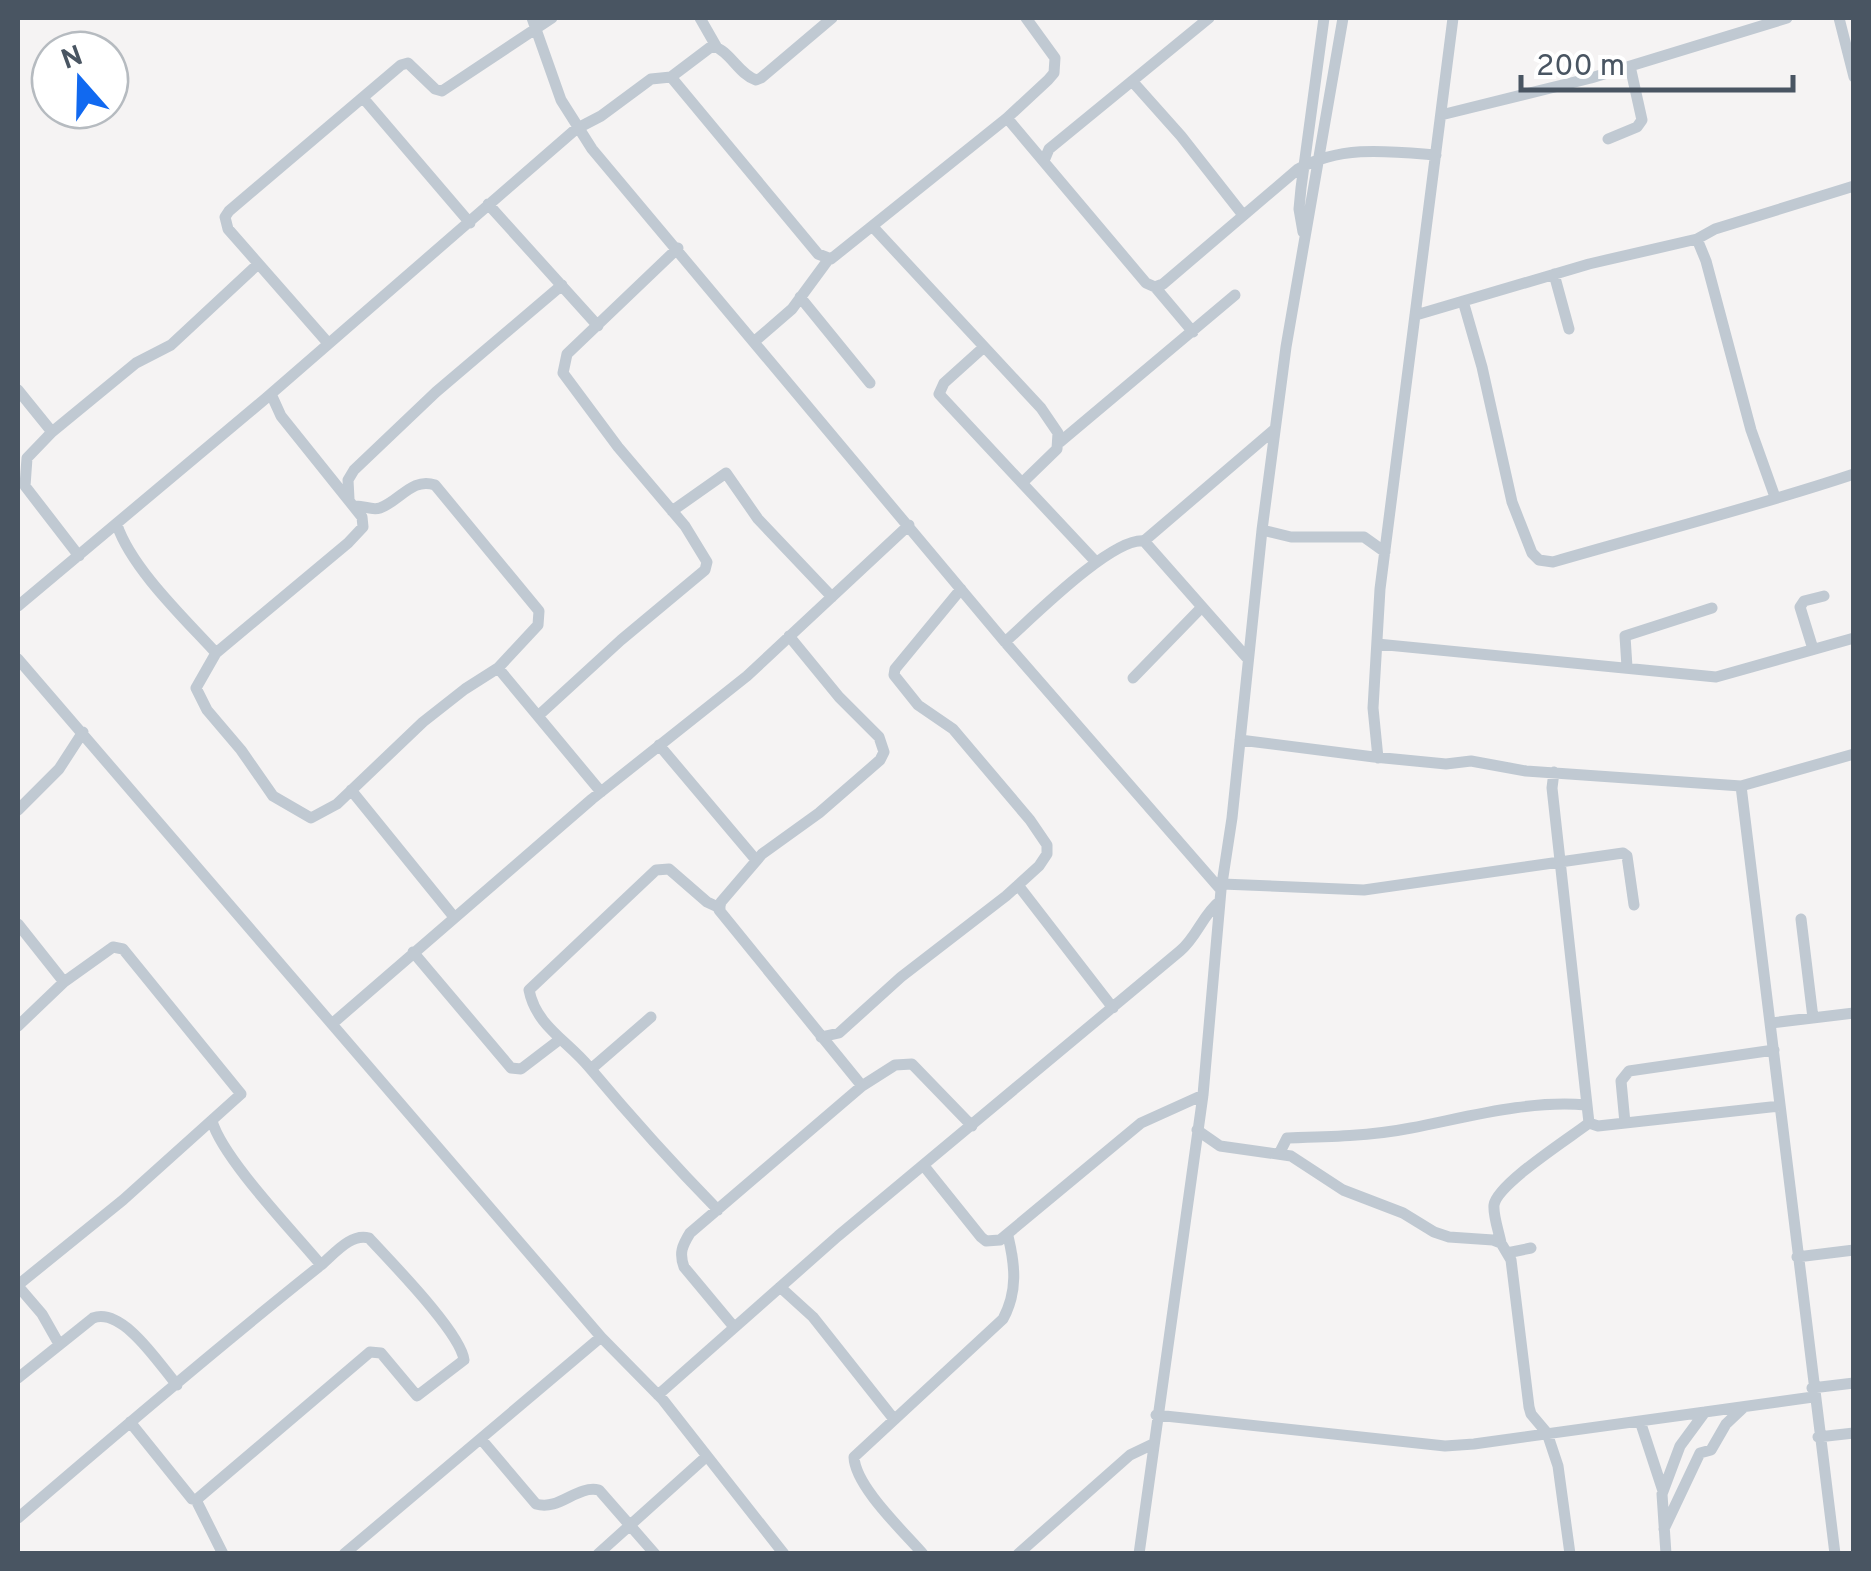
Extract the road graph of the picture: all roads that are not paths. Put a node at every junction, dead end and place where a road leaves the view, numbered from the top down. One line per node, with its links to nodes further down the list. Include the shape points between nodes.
1 (552, 18): 11 (street)
2 (700, 18): 12 (street)
3 (832, 18): 12 (street, via 756,80)
4 (1026, 18): 19 (street, via 1052,49 1056,65)
5 (1209, 18): 16 (street)
6 (1324, 18): 25 (street)
7 (1343, 18): 24 (street)
8 (1454, 18): 18 (street)
9 (1787, 18): 13 (street)
10 (1838, 18): 15 (street)
11 (534, 24): 17 (street, via 446,90 435,89 408,64); 20 (street)
12 (716, 46): 14 (street)
13 (1630, 66): 18 (street); 21 (street, via 1642,120)
14 (671, 77): 20 (street, via 655,77); 34 (street)
15 (1854, 77)
16 (1132, 81): 22 (street); 28 (street)
17 (364, 99): 29 (street); 35 (street, via 229,211 228,229)
18 (1441, 115): 23 (street)
19 (1007, 118): 22 (street); 30 (street)
20 (576, 128): 27 (street); 33 (street)
21 (1608, 138)
22 (1046, 155): 38 (street)
23 (1436, 155): 24 (street, via 1359,151); 42 (street)
24 (1318, 158): 25 (street); 32 (street)
25 (1305, 166): 28 (street); 32 (street, via 1299,209)
26 (1854, 186): 31 (street)
27 (488, 204): 29 (street); 37 (street)
28 (1243, 215): 38 (street)
29 (470, 223): 47 (street)
30 (872, 227): 34 (street); 48 (street)
31 (1697, 239): 36 (street); 57 (street)
32 (1304, 241): 52 (street)
33 (678, 248): 43 (street); 46 (street)
34 (828, 260): 40 (street)
35 (257, 266): 47 (street); 53 (street, via 171,344 136,363)
36 (1554, 274): 41 (street); 44 (street)
37 (562, 285): 43 (street); 58 (street, via 354,470 348,480)
38 (1155, 287): 45 (street)
39 (1235, 295): 45 (street)
40 (800, 297): 46 (street); 49 (street)
41 (1463, 302): 42 (street); 57 (street, via 1512,502 1539,560 1553,562)
42 (1416, 316): 64 (street)
43 (598, 326): 59 (street, via 568,354 563,373)
44 (1569, 329)
45 (1193, 332): 54 (street)
46 (755, 341): 61 (street)
47 (328, 343): 51 (street)
48 (984, 347): 54 (street, via 1041,408); 56 (street, via 939,394)
49 (870, 383)
50 (18, 390): 53 (street)
51 (271, 394): 58 (street, via 281,416); 60 (street)
52 (1276, 429): 62 (street); 63 (street)
53 (52, 432): 65 (street, via 27,458 24,478)
54 (1060, 442): 56 (street)
55 (1854, 474): 57 (street)
56 (1022, 483): 66 (street)
57 (1776, 497)
58 (352, 502): 78 (street, via 363,527); 81 (street, via 376,509 422,482 444,495 539,610 538,625)
59 (672, 511): 68 (street, via 726,473 758,518); 84 (street, via 704,554 705,570)
60 (117, 525): 65 (street); 78 (street, via 157,586)
61 (909, 525): 67 (street); 68 (street)
62 (1262, 530): 64 (street, via 1364,537); 80 (street)
63 (1144, 541): 66 (street, via 1129,541); 71 (street)
64 (1385, 552): 76 (street)
65 (79, 556): 70 (street)
66 (1096, 562): 75 (street)
67 (961, 589): 75 (street); 97 (street, via 894,675 918,705 953,729 1047,845 1040,866)
68 (832, 596): 73 (street)
69 (1824, 596): 77 (street, via 1800,606)
70 (18, 606)
71 (1201, 608): 80 (street); 83 (street)
72 (1712, 608): 82 (street, via 1625,636)
73 (788, 636): 87 (street); 95 (street, via 879,737 884,752)
74 (1854, 638): 77 (street)
75 (1005, 642): 98 (street)
76 (1377, 644): 82 (street); 89 (street)
77 (1813, 650): 82 (street, via 1716,677)
78 (216, 653): 92 (street, via 198,680 199,697 273,796 311,818)
79 (18, 659): 85 (street)
80 (1248, 659): 86 (street)
81 (498, 668): 84 (street); 92 (street, via 423,722)
82 (1627, 668)
83 (1133, 678)
84 (538, 716): 93 (street)
85 (83, 732): 94 (street, via 59,770); 110 (street)
86 (1240, 740): 89 (street); 98 (street)
87 (659, 744): 93 (street); 95 (street)
88 (1854, 754): 91 (street)
89 (1378, 758): 90 (street)
90 (1554, 772): 91 (street); 96 (street)
91 (1741, 786): 111 (street)
92 (351, 790): 101 (street)
93 (601, 792): 101 (street)
94 (19, 806)
95 (756, 860): 100 (street)
96 (1562, 861): 98 (street, via 1364,890); 99 (street, via 1624,853); 121 (street)
97 (1018, 885): 106 (street); 113 (street)
98 (1221, 892): 106 (street, via 1196,937); 120 (street)
99 (1634, 905)
100 (720, 908): 114 (street); 115 (street, via 669,869 656,870 528,990)
101 (454, 916): 104 (street)
102 (1801, 919): 109 (street)
103 (18, 924): 105 (street)
104 (413, 952): 110 (street); 115 (street, via 511,1068 521,1069)
105 (64, 982): 112 (street); 123 (street, via 113,947 122,949 240,1089 239,1098)
106 (1113, 1008): 126 (street)
107 (1854, 1013): 109 (street)
108 (650, 1016): 118 (street)
109 (1813, 1018): 111 (street)
110 (333, 1022): 140 (street)
111 (1770, 1023): 116 (street)
112 (18, 1026)
113 (839, 1034): 114 (street); 117 (street)
114 (821, 1037): 117 (street)
115 (559, 1040): 118 (street)
116 (1774, 1050): 122 (street); 125 (street, via 1629,1071 1621,1081)
117 (838, 1058): 119 (street)
118 (591, 1069): 130 (street)
119 (862, 1086): 126 (street, via 895,1065 912,1064); 130 (street)
120 (1203, 1096): 127 (street); 131 (street, via 1141,1123)
121 (1586, 1105): 124 (street); 128 (street, via 1288,1138)
122 (1780, 1106): 125 (street); 135 (street)
123 (212, 1122): 136 (street, via 220,1141); 137 (street)
124 (1590, 1123): 125 (street); 132 (street, via 1497,1197 1493,1207)
125 (1625, 1123)
126 (972, 1126): 129 (street)
127 (1197, 1130): 128 (street, via 1220,1146); 149 (street)
128 (1280, 1152): 132 (street, via 1434,1232 1493,1240)
129 (924, 1166): 131 (street, via 981,1236 992,1242); 138 (street)
130 (718, 1210): 139 (street, via 690,1233 680,1258)
131 (1008, 1236): 150 (street, via 1015,1282 1003,1318)
132 (1504, 1248): 133 (street); 154 (street, via 1529,1407)
133 (1531, 1248)
134 (1854, 1250): 135 (street)
135 (1798, 1257): 145 (street)
136 (321, 1265): 144 (street); 160 (street, via 352,1239 370,1238 434,1312 464,1360 417,1396 380,1353 370,1352)
137 (18, 1285): 141 (street)
138 (780, 1287): 139 (street); 150 (street, via 813,1317)
139 (734, 1327): 146 (street)
140 (601, 1337): 146 (street); 156 (street)
141 (59, 1344): 142 (street); 144 (street, via 93,1318 110,1316)
142 (18, 1378)
143 (1854, 1383): 145 (street)
144 (178, 1386): 152 (street)
145 (1813, 1393): 147 (street); 155 (street)
146 (658, 1394): 158 (street)
147 (1744, 1406): 148 (street); 163 (street, via 1711,1450 1700,1452)
148 (1706, 1412): 151 (street); 159 (street, via 1680,1446)
149 (1156, 1415): 154 (street, via 1445,1446); 157 (street)
150 (893, 1418): 169 (street, via 859,1448 854,1464)
151 (1640, 1420): 154 (street); 159 (street)
152 (130, 1422): 160 (street); 161 (street)
153 (1854, 1432): 155 (street)
154 (1546, 1434): 172 (street, via 1558,1466)
155 (1818, 1436): 174 (street)
156 (481, 1440): 162 (street, via 536,1504 556,1504 595,1488); 165 (street)
157 (1152, 1444): 170 (street); 171 (street)
158 (707, 1456): 162 (street); 168 (street)
159 (1663, 1491): 163 (street)
160 (196, 1500): 164 (street)
161 (18, 1518)
162 (630, 1525): 166 (street); 167 (street)
163 (1664, 1529): 173 (street)
164 (223, 1554)
165 (344, 1554)
166 (598, 1554)
167 (654, 1554)
168 (784, 1554)
169 (922, 1554)
170 (1018, 1554)
171 (1139, 1554)
172 (1570, 1554)
173 (1666, 1554)
174 (1835, 1554)

